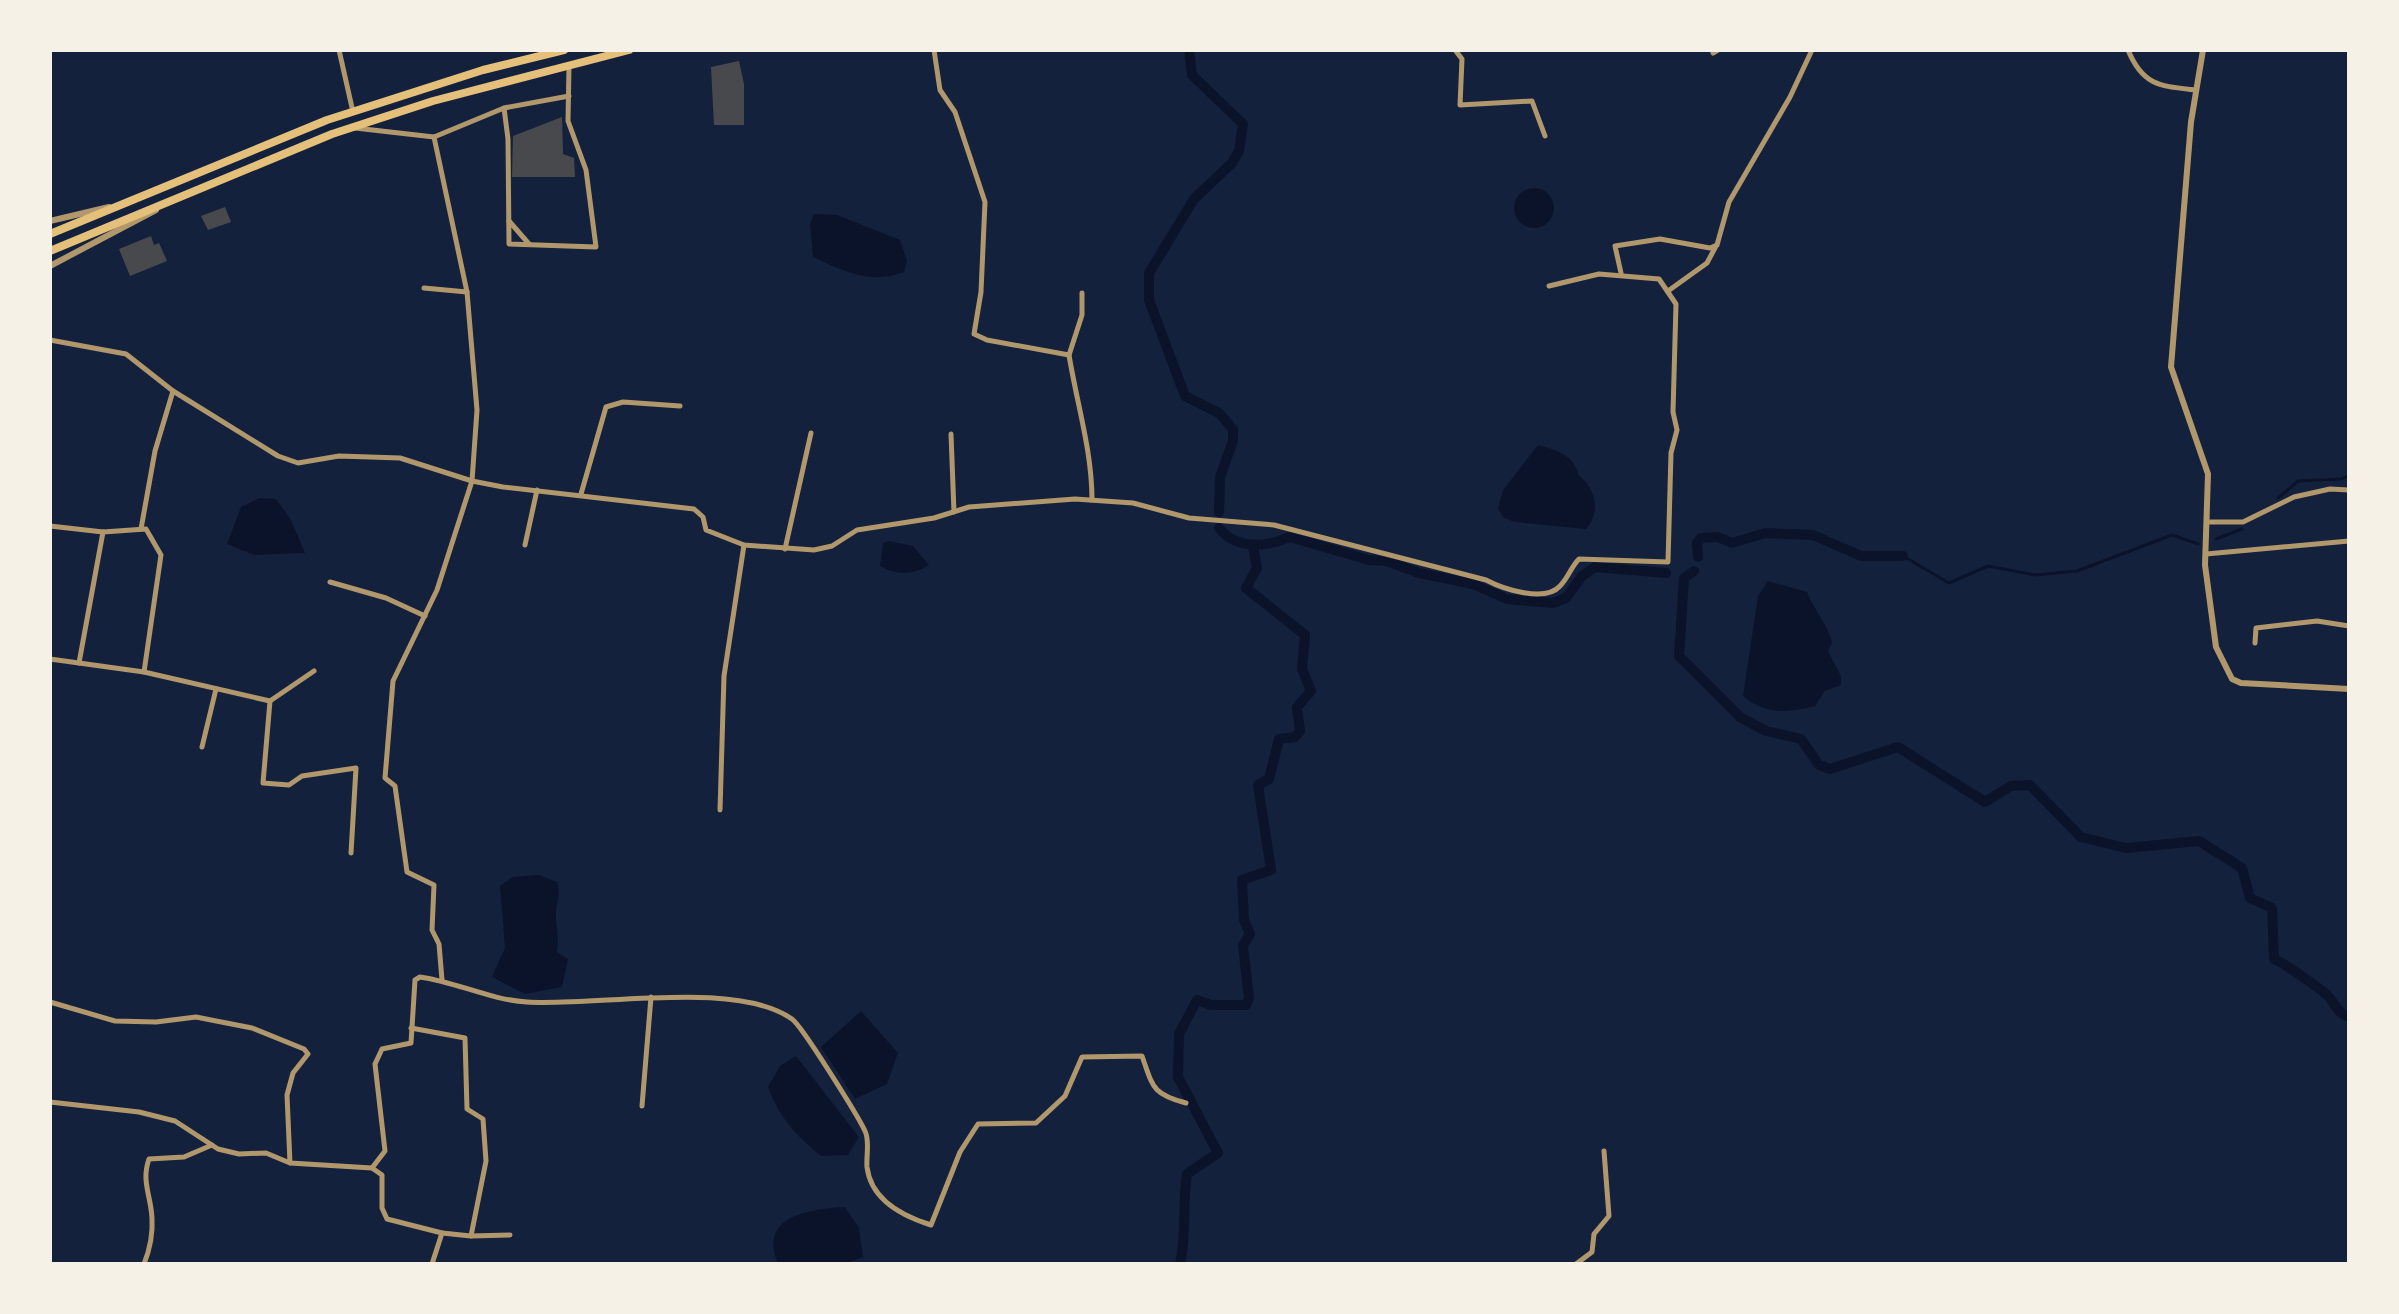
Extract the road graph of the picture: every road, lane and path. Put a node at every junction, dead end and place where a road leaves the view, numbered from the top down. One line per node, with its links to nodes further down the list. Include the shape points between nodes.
1 (339, 50): 13 (street)
2 (563, 50): 13 (highway)
3 (629, 50): 9 (highway)
4 (934, 50): 35 (street, via 940,90 955,112 985,202 974,334)
5 (1455, 50): 17 (street, via 1462,59 1460,105 1532,101)
6 (1812, 50): 25 (street, via 1729,202)
7 (2128, 50): 10 (street, via 2135,68 2154,84)
8 (2203, 50): 10 (street)
9 (569, 66): 11 (street); 15 (highway)
10 (2196, 90): 46 (street, via 2171,367 2208,474)
11 (569, 96): 12 (street); 24 (street, via 568,121 586,170 596,247)
12 (504, 108): 18 (street); 22 (street)
13 (353, 112): 14 (highway)
14 (327, 120): 16 (highway); 20 (highway)
15 (353, 128): 16 (highway); 18 (street)
16 (332, 134): 19 (highway)
17 (1545, 136)
18 (434, 137): 32 (street)
19 (170, 202): 26 (highway); 27 (street)
20 (119, 205): 21 (street); 23 (highway)
21 (50, 221)
22 (509, 221): 24 (street); 24 (street, via 509,244)
23 (50, 234)
24 (530, 244)
25 (1717, 245): 28 (street, via 1660,239 1615,246); 31 (street, via 1707,263)
26 (50, 251)
27 (50, 266)
28 (1621, 274): 29 (street); 31 (street, via 1659,279)
29 (1549, 286)
30 (424, 288): 32 (street)
31 (1668, 291): 44 (street, via 1676,304 1677,430 1665,564 1579,559 1558,589 1506,590 1486,580 1274,525 1189,518 1133,503)
32 (467, 292): 40 (street, via 477,410)
33 (1082, 293): 35 (street, via 1082,315)
34 (50, 340): 36 (street, via 126,354)
35 (1069, 355): 44 (street, via 1092,458)
36 (173, 391): 40 (street, via 298,463 339,456 400,458); 48 (street)
37 (680, 406): 43 (street, via 623,402 606,407)
38 (811, 433): 53 (street)
39 (951, 434): 45 (street)
40 (472, 481): 41 (street); 56 (street, via 455,542)
41 (537, 490): 43 (street); 51 (street)
42 (2349, 490): 46 (street, via 2294,497 2243,522)
43 (581, 494): 52 (street, via 694,509 706,530)
44 (1092, 500): 45 (street)
45 (954, 512): 53 (street, via 857,530 814,550)
46 (2208, 522): 54 (street)
47 (50, 526): 49 (street)
48 (141, 529): 49 (street); 62 (street, via 161,555)
49 (103, 532): 60 (street)
50 (2349, 541): 54 (street)
51 (525, 545)
52 (744, 545): 53 (street); 67 (street, via 724,676)
53 (785, 549)
54 (2206, 554): 64 (street, via 2216,647 2232,679)
55 (330, 582): 56 (street)
56 (425, 616): 69 (street, via 393,681 385,778 395,786 407,872 434,885 432,930 439,944)
57 (2349, 626): 58 (street, via 2317,621 2256,628)
58 (2255, 643)
59 (50, 659): 60 (street)
60 (79, 663): 62 (street)
61 (314, 671): 65 (street)
62 (144, 672): 63 (street)
63 (216, 689): 65 (street); 66 (street)
64 (2349, 689)
65 (270, 701): 68 (street, via 263,783 289,785 302,776 356,768)
66 (202, 747)
67 (720, 810)
68 (351, 853)
69 (442, 980): 70 (street, via 525,1002); 72 (street, via 415,980)
70 (651, 997): 74 (street, via 746,1003 794,1020 866,1133 867,1170 877,1190 890,1208 931,1225 960,1152 978,1124 1036,1123 1065,1096 1082,1057 1142,1056 1154,1090); 75 (street)
71 (50, 1002): 78 (street, via 115,1021 196,1017 224,1022 304,1049 308,1054 293,1073 287,1095)
72 (411, 1028): 79 (street, via 411,1043 382,1049 375,1064 385,1151); 82 (street, via 465,1038 467,1109 483,1119 486,1161)
73 (50, 1102): 76 (street, via 139,1112 182,1124)
74 (1186, 1103)
75 (642, 1106)
76 (212, 1145): 78 (street, via 239,1154 266,1153); 83 (street, via 184,1157 149,1159 144,1172 151,1241)
77 (1604, 1151): 85 (street, via 1609,1216 1594,1234 1592,1252)
78 (290, 1163): 79 (street)
79 (372, 1168): 80 (street, via 382,1175 387,1219)
80 (442, 1233): 82 (street); 84 (street)
81 (510, 1235): 82 (street)
82 (471, 1236)
83 (144, 1264)
84 (432, 1264)
85 (1576, 1264)

